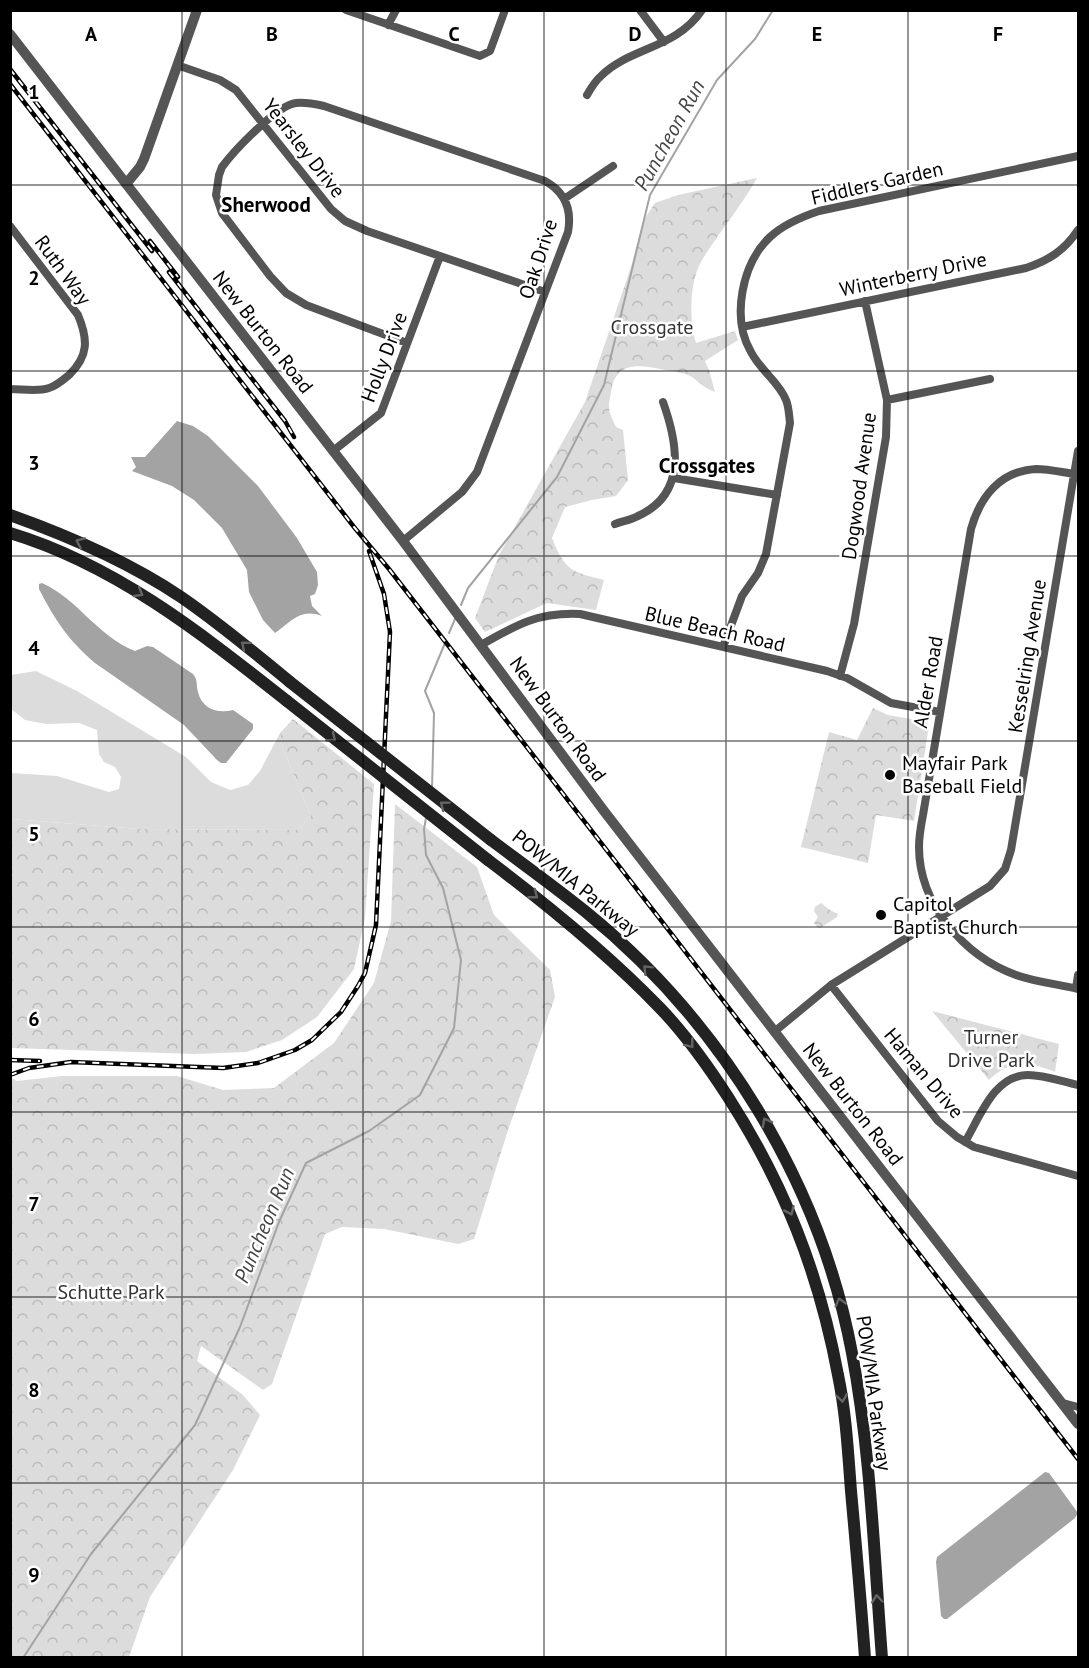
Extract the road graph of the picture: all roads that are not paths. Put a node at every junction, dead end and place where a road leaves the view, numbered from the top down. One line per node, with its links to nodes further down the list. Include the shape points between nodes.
1 (197, 10): 10 (street)
2 (346, 10): 7 (street)
3 (396, 10): 7 (street)
4 (505, 10): 7 (street, via 490,51 480,56)
5 (640, 10): 9 (street)
6 (702, 10): 9 (street, via 691,25)
7 (388, 25)
8 (10, 34): 15 (street, New Burton Road)
9 (664, 42): 11 (street, via 609,69)
10 (177, 65): 12 (street, Yearsley Drive, via 228,84); 15 (street, via 144,159)
11 (587, 95)
12 (264, 123): 16 (street, Oak Drive, via 289,105 324,106 545,181); 19 (street, Yearsley Drive, via 337,216); 23 (street, Oak Drive, via 222,167 216,195 222,213 286,293 306,305)
13 (1078, 156): 22 (street, Fiddlers Garden, via 819,211 791,222 770,237 752,263 742,293)
14 (613, 166): 16 (street)
15 (126, 184): 28 (street, New Burton Road)
16 (564, 199): 20 (street, Oak Drive, via 569,212 568,232)
17 (10, 226): 25 (street, Ruth Way, via 78,315 85,342 83,358 64,380 48,389)
18 (1078, 230): 21 (street, Winterberry Drive, via 1046,261 1026,268)
19 (440, 256): 20 (street, Yearsley Drive); 23 (street, Holly Drive)
20 (545, 292): 36 (street, Oak Drive, via 474,477 462,492)
21 (865, 301): 22 (street, Winterberry Drive); 26 (street, Dogwood Avenue)
22 (742, 327): 32 (street, Fiddlers Garden, via 749,351 788,402 790,423)
23 (407, 343): 28 (street, Holly Drive, via 381,413)
24 (990, 379): 26 (street)
25 (10, 389)
26 (887, 400): 39 (street, Dogwood Avenue, via 886,437 873,520)
27 (663, 402): 31 (street, via 674,441)
28 (333, 451): 36 (street, New Burton Road)
29 (1078, 451): 30 (street, Kesselring Avenue)
30 (1074, 474): 40 (street, Alder Road, via 1036,469 1016,473 991,489 979,505 971,529); 41 (street, Kesselring Avenue, via 1008,862 995,882)
31 (674, 478): 32 (street); 34 (street, via 659,502 639,516)
32 (777, 495): 38 (street, Fiddlers Garden, via 766,554 742,596)
33 (10, 515): 53 (main road, POW/MIA Parkway, one-way to 33, bridge, via 857,1380 834,1279 800,1188 760,1112 716,1048 655,976 587,913 229,632 179,596 93,548)
34 (615, 524)
35 (10, 533): 52 (main road, POW/MIA Parkway, one-way to 52, bridge, via 69,555 160,605 201,633 596,945 662,1010 692,1046 762,1152 796,1225 820,1297 845,1422)
36 (403, 541): 37 (street, New Burton Road)
37 (482, 645): 38 (street, Blue Beach Road, via 518,623 567,614); 45 (street, New Burton Road)
38 (723, 647): 39 (street, Blue Beach Road)
39 (840, 676): 40 (street, Blue Beach Road, via 891,703)
40 (940, 712): 41 (street, Alder Road, via 919,847 928,892)
41 (942, 916): 43 (street, Kesselring Avenue); 44 (street, Alder Road, via 964,944 1001,969)
42 (1078, 975): 44 (street)
43 (831, 985): 45 (street, Kesselring Avenue); 47 (street, Haman Drive, via 938,1121)
44 (1077, 989)
45 (774, 1032): 49 (street, New Burton Road)
46 (1078, 1085): 47 (street, via 1030,1075 1011,1078 994,1093)
47 (965, 1142): 48 (street, Haman Drive)
48 (1078, 1176)
49 (1063, 1403): 50 (street); 51 (street, New Burton Road)
50 (1078, 1407)
51 (1078, 1424)
52 (865, 1658)
53 (882, 1658)

